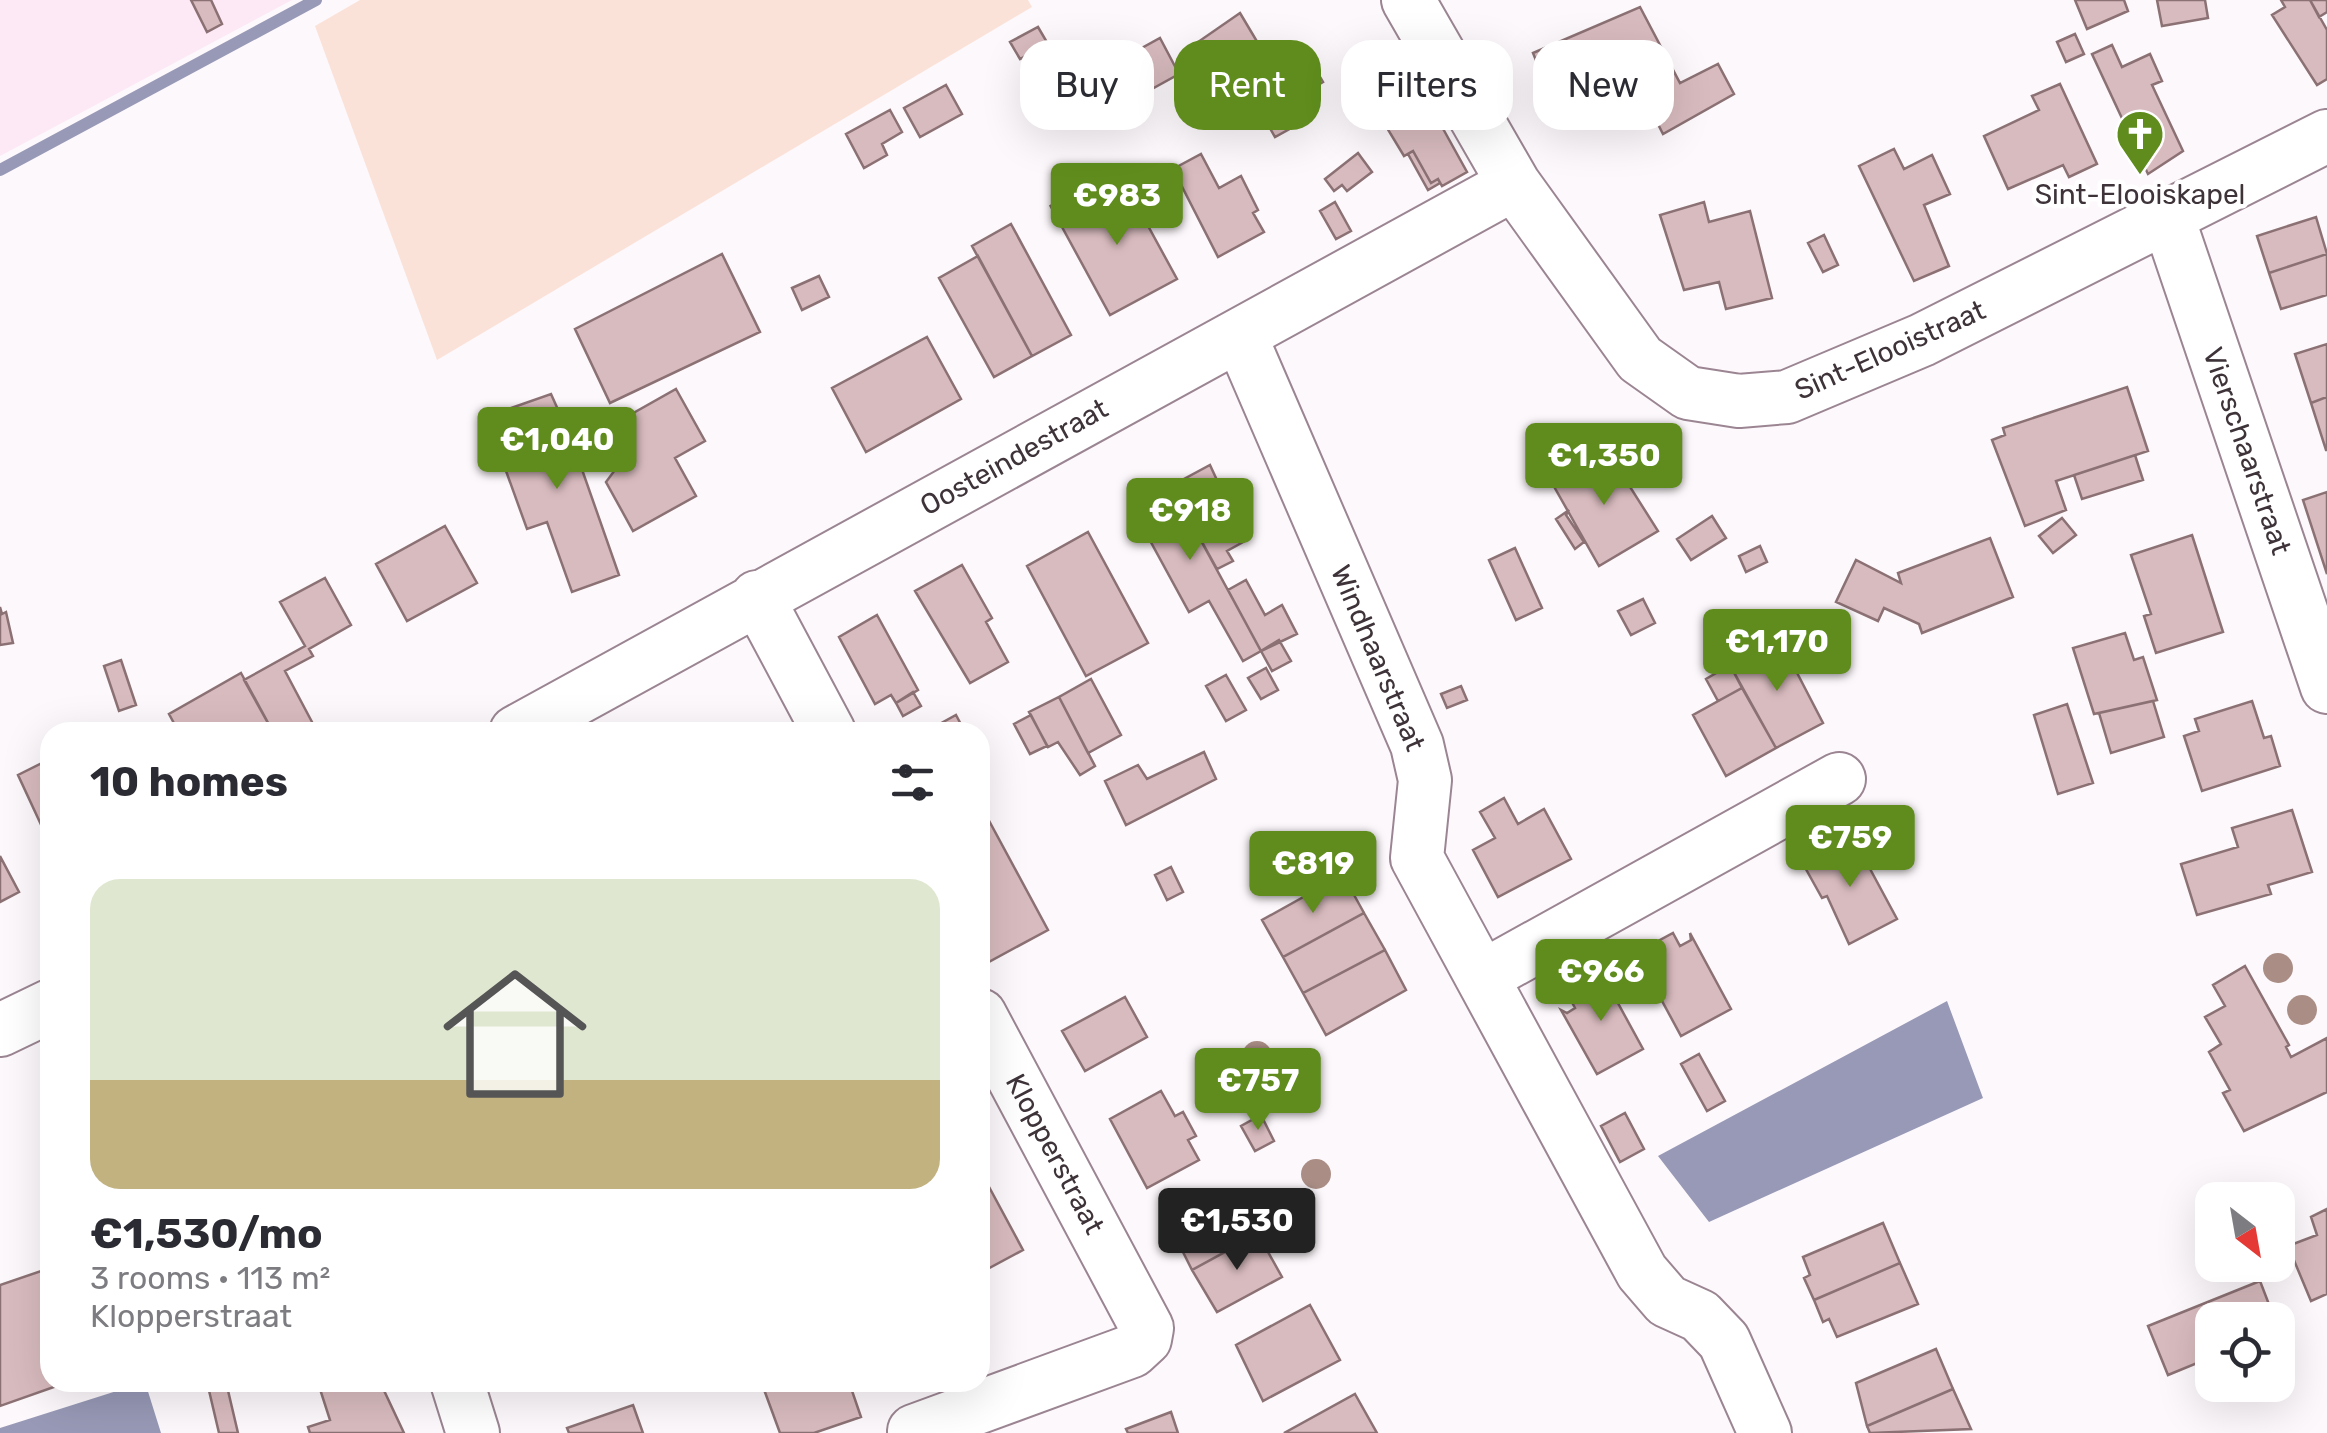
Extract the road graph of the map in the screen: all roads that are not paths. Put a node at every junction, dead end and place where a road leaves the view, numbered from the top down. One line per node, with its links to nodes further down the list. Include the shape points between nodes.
1 (1408, 0): 3 (street, Sint-Elooistraat)
2 (2327, 136): 4 (street, Sint-Elooistraat)
3 (1514, 184): 4 (street, Sint-Elooistraat, via 1640,359 1688,392 1739,401 1787,397 1922,340); 5 (street, Oosteindestraat)
4 (2167, 216): 7 (street, Vierschaarstraat)
5 (1240, 335): 6 (street, Oosteindestraat); 11 (street, Windhaarstraat, via 1418,745 1424,780 1417,858)
6 (757, 598): 8 (street, Oosteindestraat); 9 (street)
7 (2327, 687)
8 (534, 722)
9 (824, 722)
10 (1839, 779): 11 (street)
11 (1482, 977): 18 (street, Windhaarstraat, via 1642,1272 1667,1301 1700,1316 1724,1341)
12 (40, 1011): 13 (street)
13 (0, 1030)
14 (990, 1033): 16 (street, Klopperstraat, via 1148,1328 1132,1351)
15 (460, 1392): 17 (street)
16 (914, 1431)
17 (473, 1433)
18 (1766, 1433)

